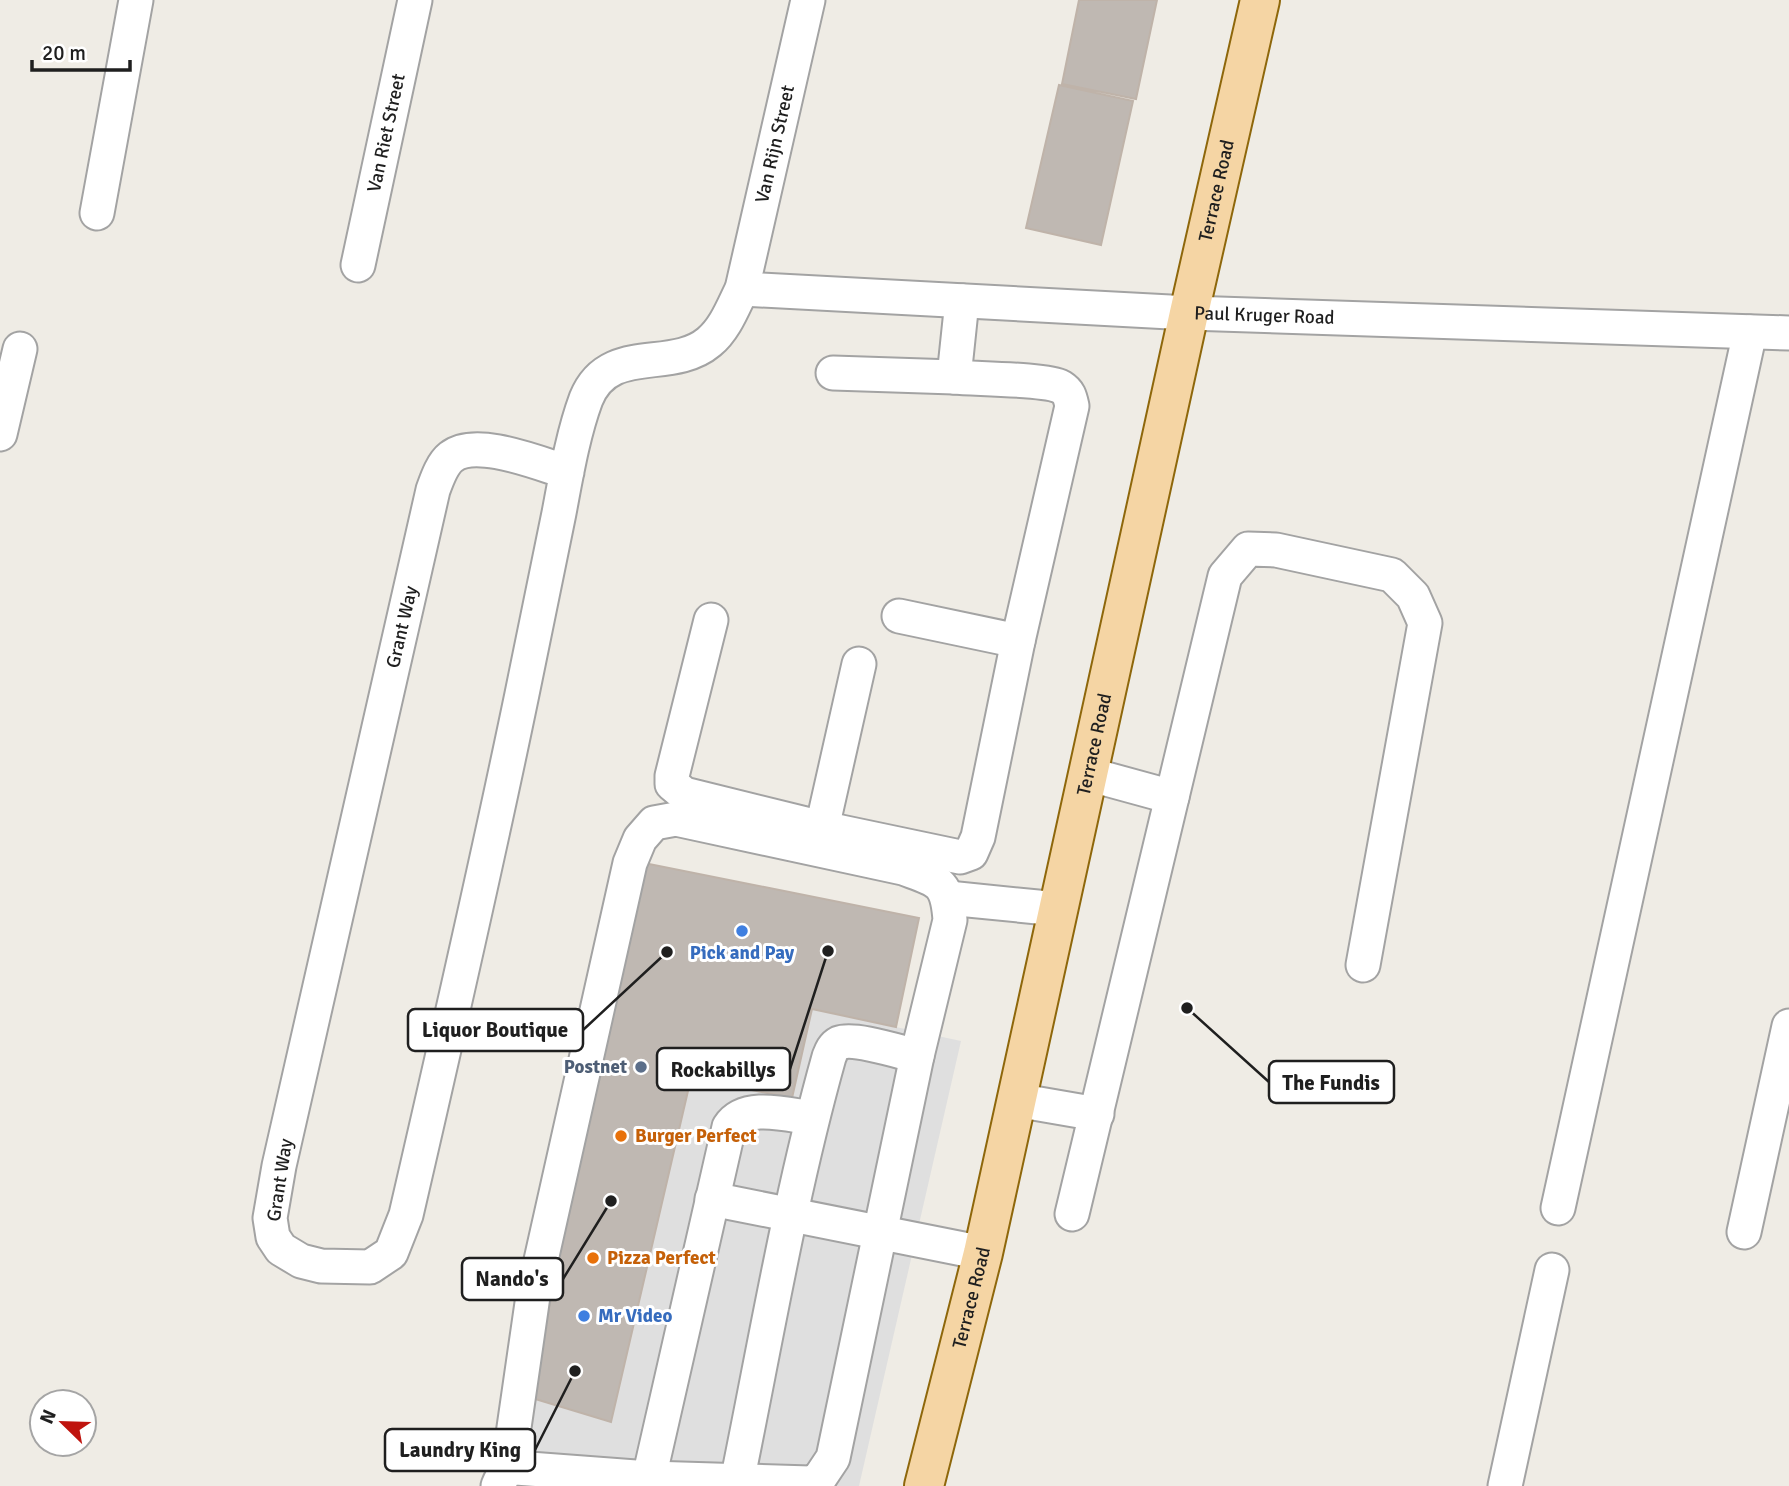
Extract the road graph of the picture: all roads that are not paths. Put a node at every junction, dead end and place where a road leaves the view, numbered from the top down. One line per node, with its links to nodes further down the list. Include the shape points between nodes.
1 (136, 0): 5 (street)
2 (415, 0): 6 (street, Van Riet Street)
3 (808, 0): 7 (street, Van Rijn Street)
4 (1260, 0): 9 (main road, Terrace Road)
5 (97, 213)
6 (358, 265)
7 (742, 289): 8 (street, Paul Kruger Road); 16 (street, Van Rijn Street, via 718,332 697,349 627,363 610,369 594,384)
8 (962, 301): 9 (street, Paul Kruger Road); 14 (street)
9 (1189, 313): 10 (street, Paul Kruger Road); 21 (main road, Terrace Road)
10 (1750, 332): 11 (street, Paul Kruger Road); 33 (street)
11 (1789, 333)
12 (19, 349): 15 (street)
13 (832, 373): 14 (street)
14 (954, 377): 19 (street, via 1042,383 1070,395 1072,406)
15 (0, 434)
16 (567, 472): 16 (street, Grant Way, via 493,837 407,1215 391,1253 370,1267 301,1261 281,1249 273,1237 272,1205 433,490 452,456 477,449)
17 (899, 616): 19 (street)
18 (711, 621): 23 (street, via 672,784 684,794)
19 (1018, 641): 23 (street, via 971,853 960,858)
20 (859, 664): 23 (street)
21 (1088, 774): 22 (street); 25 (main road, Terrace Road)
22 (1172, 797): 26 (street, via 1225,576 1248,549 1276,550 1392,575 1413,596 1425,623); 30 (street)
23 (822, 828)
24 (948, 898): 25 (street); 28 (street, via 950,920); 40 (street, via 937,880 903,868 676,820 654,823 640,839 533,1296)
25 (1058, 909): 29 (main road, Terrace Road)
26 (1363, 965)
27 (1789, 1027): 36 (street)
28 (918, 1056): 31 (street, via 839,1043 829,1057); 37 (street)
29 (1016, 1100): 30 (street); 38 (main road, Terrace Road)
30 (1097, 1114): 34 (street)
31 (812, 1118): 32 (street, via 760,1113 741,1115 732,1122); 35 (street)
32 (712, 1199): 35 (street); 41 (street)
33 (1558, 1208)
34 (1072, 1214)
35 (791, 1216): 37 (street); 42 (street)
36 (1744, 1232)
37 (881, 1233): 38 (street); 42 (street, via 830,1464 810,1483)
38 (983, 1253): 43 (main road, Terrace Road)
39 (1552, 1270): 44 (street)
40 (503, 1478): 41 (street, via 526,1468)
41 (649, 1478): 42 (street)
42 (737, 1482)
43 (924, 1486)
44 (1505, 1486)

